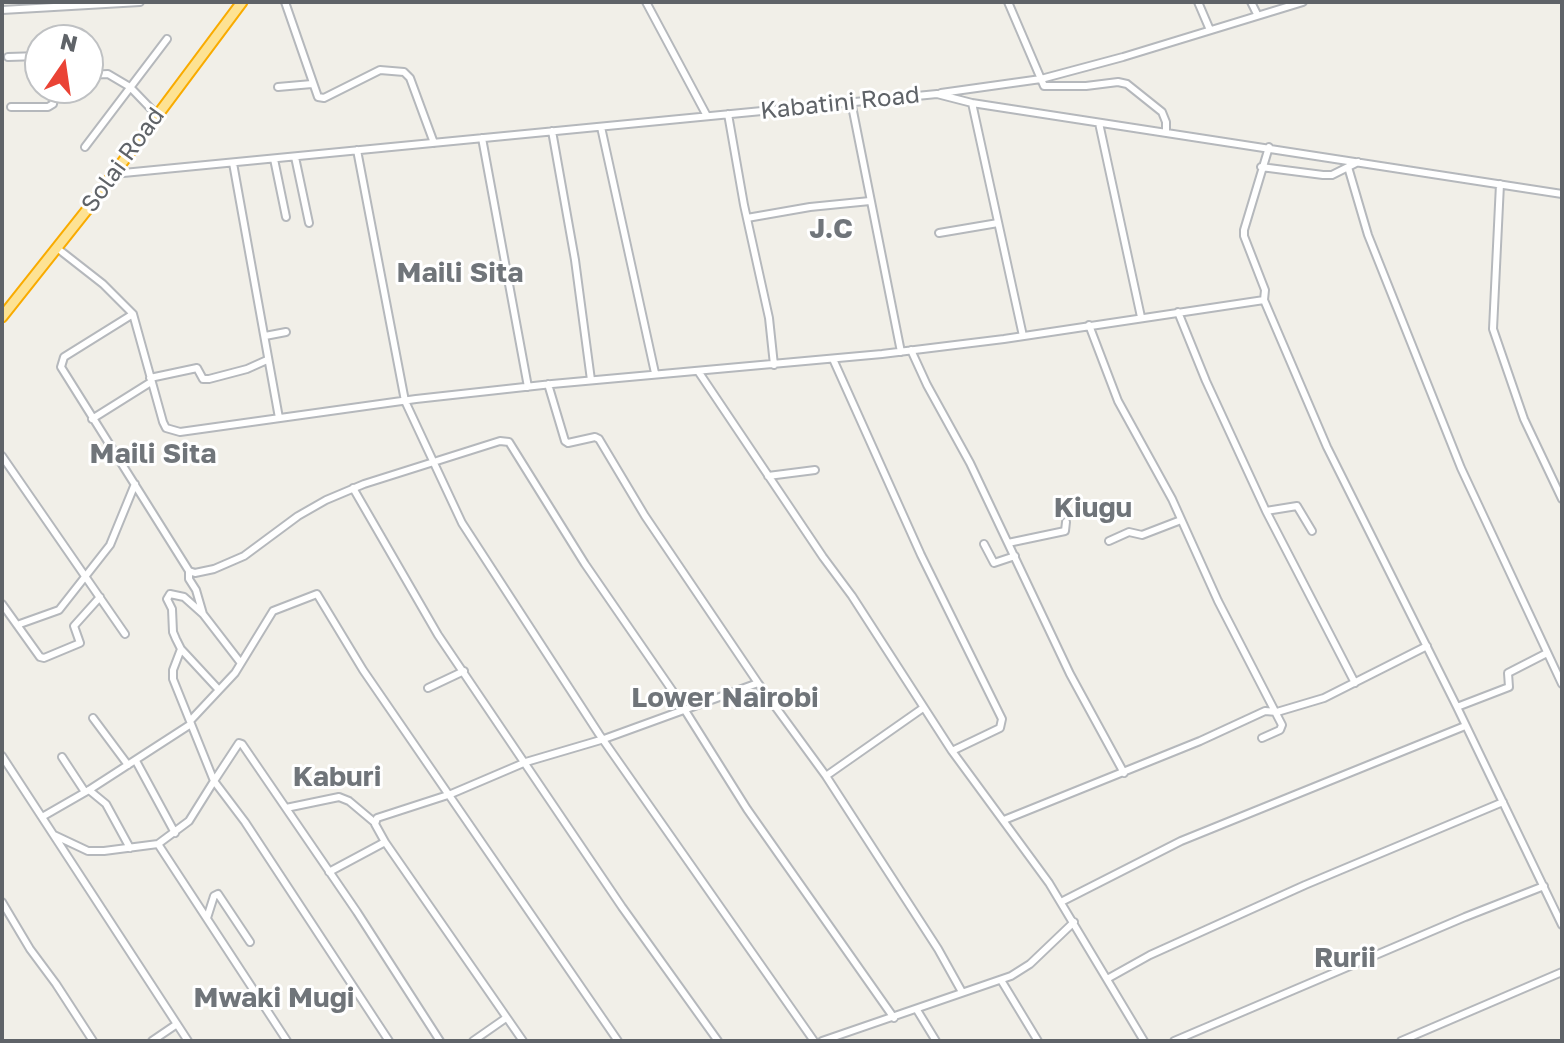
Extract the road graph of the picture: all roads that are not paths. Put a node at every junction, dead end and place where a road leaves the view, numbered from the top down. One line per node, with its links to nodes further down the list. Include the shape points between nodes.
1 (140, 2): 9 (street)
2 (239, 2): 26 (highway, Solai Road)
3 (285, 2): 18 (street)
4 (646, 2): 28 (street)
5 (1008, 2): 17 (street)
6 (1198, 2): 12 (street)
7 (1251, 2): 11 (street)
8 (1303, 2): 11 (street)
9 (82, 3): 10 (street)
10 (2, 10)
11 (1257, 14): 12 (street)
12 (1210, 30): 17 (street)
13 (167, 39): 19 (street)
14 (24, 56): 15 (street)
15 (8, 57)
16 (104, 74): 19 (street)
17 (1041, 79): 21 (street); 32 (street, via 1044,86 1127,84 1162,112)
18 (312, 84): 20 (street); 34 (street, via 324,98 380,70 404,72)
19 (130, 87): 26 (street); 35 (street)
20 (278, 87)
21 (937, 94): 22 (street, Kabatini Road); 23 (street, Kabatini Road)
22 (851, 101): 27 (street, Kabatini Road); 47 (street)
23 (972, 103): 29 (street, Kabatini Road); 51 (street)
24 (52, 104): 25 (street)
25 (11, 107)
26 (156, 114): 44 (highway, Solai Road)
27 (728, 114): 28 (street, Kabatini Road); 49 (street)
28 (707, 116): 30 (street, Kabatini Road)
29 (1099, 123): 32 (street, Kabatini Road); 58 (street)
30 (601, 127): 31 (street, Kabatini Road); 69 (street)
31 (552, 131): 33 (street, Kabatini Road); 71 (street)
32 (1166, 132): 36 (street, Kabatini Road)
33 (482, 138): 34 (street, Kabatini Road); 73 (street)
34 (434, 143): 37 (street, Kabatini Road)
35 (85, 147)
36 (1269, 147): 40 (street, Kabatini Road); 42 (street)
37 (357, 150): 38 (street, Kabatini Road); 74 (street)
38 (295, 157): 39 (street, Kabatini Road); 50 (street)
39 (274, 159): 41 (street, Kabatini Road); 48 (street)
40 (1362, 161): 43 (street); 45 (street, Kabatini Road)
41 (233, 163): 44 (street, Kabatini Road); 61 (street)
42 (1261, 167): 43 (street, via 1323,175); 54 (street, via 1244,236)
43 (1348, 167): 101 (street, via 1368,235 1461,468)
44 (113, 174): 53 (highway, Solai Road)
45 (1500, 184): 46 (street, Kabatini Road); 83 (street, via 1493,329 1524,419)
46 (1562, 194)
47 (870, 201): 49 (street); 64 (street)
48 (286, 217)
49 (747, 218): 67 (street)
50 (309, 223)
51 (998, 223): 52 (street); 62 (street)
52 (939, 233)
53 (57, 248): 56 (street); 57 (highway, Solai Road)
54 (1264, 300): 55 (street); 99 (street, via 1327,447)
55 (1178, 312): 58 (street); 84 (street)
56 (133, 314): 70 (street); 76 (street, via 61,362)
57 (2, 317)
58 (1141, 317): 59 (street)
59 (1089, 325): 62 (street); 85 (street, via 1118,401)
60 (286, 332): 61 (street)
61 (265, 336): 66 (street)
62 (1023, 336): 63 (street)
63 (911, 350): 64 (street); 89 (street)
64 (901, 352): 65 (street)
65 (833, 359): 67 (street); 118 (street, via 1002,719 1000,728)
66 (267, 360): 70 (street, via 209,379 203,379 197,368); 75 (street)
67 (774, 365): 68 (street)
68 (698, 371): 69 (street); 80 (street)
69 (655, 373): 71 (street)
70 (151, 380): 75 (street, via 163,422 172,432); 76 (street)
71 (591, 380): 72 (street)
72 (548, 384): 73 (street); 104 (street, via 565,441 599,439)
73 (528, 387): 74 (street)
74 (405, 401): 75 (street); 78 (street)
75 (279, 418)
76 (92, 419): 81 (street)
77 (2, 456): 93 (street)
78 (431, 461): 82 (street); 111 (street, via 509,442); 117 (street, via 488,565)
79 (815, 470): 80 (street)
80 (768, 476): 110 (street)
81 (135, 484): 92 (street); 93 (street, via 112,540)
82 (353, 488): 92 (street, via 298,516 244,556 214,569); 103 (street)
83 (1562, 499)
84 (1266, 511): 87 (street, via 1297,506); 105 (street)
85 (1181, 520): 88 (street); 112 (street)
86 (1066, 522): 89 (street, via 1065,531)
87 (1312, 531)
88 (1109, 541)
89 (1008, 543): 91 (street)
90 (984, 544): 91 (street, via 994,563)
91 (1015, 556): 124 (street)
92 (189, 571): 96 (street)
93 (86, 577): 94 (street); 97 (street, via 54,613)
94 (100, 597): 97 (street, via 74,626 80,643 48,656 40,657); 98 (street)
95 (2, 604): 97 (street)
96 (197, 604): 100 (street, via 175,594 167,599); 102 (street)
97 (17, 625)
98 (125, 634)
99 (1427, 646): 105 (street); 109 (street)
100 (181, 649): 108 (street); 114 (street, via 173,676)
101 (1547, 653): 106 (street); 109 (street, via 1508,673 1509,687)
102 (240, 662): 108 (street); 128 (street, via 273,611 317,594 363,670)
103 (464, 671): 107 (street); 122 (street)
104 (758, 683): 111 (street); 125 (street)
105 (1355, 683): 112 (street, via 1324,698)
106 (1562, 684)
107 (428, 688)
108 (219, 690): 114 (street)
109 (1457, 707): 115 (street)
110 (923, 708): 118 (street); 125 (street)
111 (682, 709): 117 (street); 153 (street)
112 (1273, 711): 116 (street, via 1282,729); 124 (street)
113 (93, 718): 123 (street)
114 (191, 722): 121 (street); 126 (street)
115 (1465, 726): 129 (street); 142 (street, via 1181,841)
116 (1262, 738)
117 (604, 739): 122 (street); 165 (street)
118 (952, 751): 132 (street)
119 (2, 756): 131 (street)
120 (62, 757): 127 (street)
121 (136, 761): 123 (street); 135 (street)
122 (526, 762): 128 (street); 164 (street)
123 (128, 765): 127 (street)
124 (1124, 773): 132 (street)
125 (826, 776): 150 (street)
126 (214, 781): 130 (street, via 230,753 242,744); 135 (street); 159 (street)
127 (87, 791): 131 (street); 138 (street, via 106,804)
128 (451, 794): 133 (street); 163 (street)
129 (1503, 802): 140 (street); 148 (street, via 1305,885)
130 (286, 808): 133 (street, via 339,797); 139 (street)
131 (42, 817): 134 (street)
132 (1004, 820): 142 (street)
133 (374, 822): 136 (street)
134 (51, 833): 138 (street, via 88,851); 154 (street)
135 (175, 833): 137 (street)
136 (385, 842): 139 (street); 152 (street)
137 (158, 844): 138 (street); 143 (street)
138 (130, 848)
139 (329, 872): 160 (street)
140 (1544, 886): 145 (street); 170 (street)
141 (2, 902): 155 (street)
142 (1061, 902): 144 (street)
143 (207, 918): 146 (street, via 218,894); 158 (street)
144 (1074, 922): 148 (street); 149 (street, via 1022,971)
145 (1562, 925)
146 (250, 942)
147 (1562, 972): 171 (street)
148 (1107, 979): 169 (street)
149 (1001, 980): 150 (street); 168 (street)
150 (962, 992): 151 (street)
151 (917, 1010): 153 (street); 167 (street)
152 (506, 1018): 161 (street); 162 (street)
153 (894, 1018): 166 (street)
154 (177, 1024): 156 (street); 157 (street)
155 (93, 1041)
156 (152, 1041)
157 (188, 1041)
158 (287, 1041)
159 (389, 1041)
160 (440, 1041)
161 (473, 1041)
162 (523, 1041)
163 (618, 1041)
164 (718, 1041)
165 (814, 1041)
166 (825, 1041)
167 (936, 1041)
168 (1038, 1041)
169 (1144, 1041)
170 (1174, 1041)
171 (1401, 1041)

